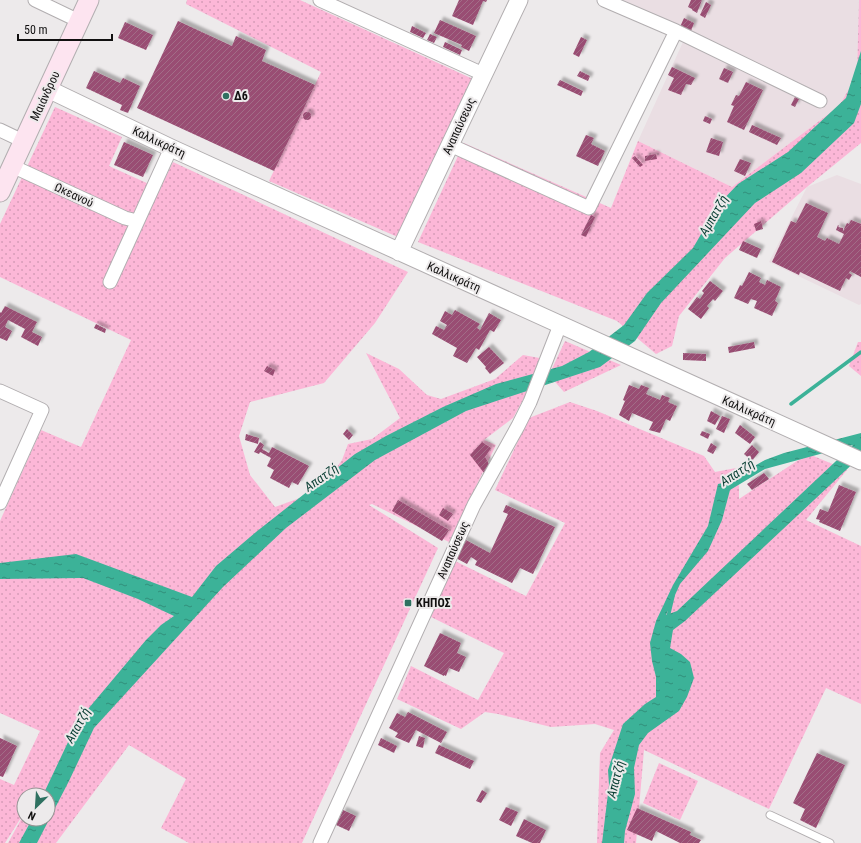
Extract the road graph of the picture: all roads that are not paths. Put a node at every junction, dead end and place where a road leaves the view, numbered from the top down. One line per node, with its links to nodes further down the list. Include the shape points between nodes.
1 (35, 0): 6 (street)
2 (89, 0): 6 (main road, Μαιάνδρου)
3 (320, 0): 8 (street)
4 (518, 0): 8 (street, Αναπαύσεως)
5 (604, 0): 7 (street)
6 (79, 21): 9 (main road, Μαιάνδρου)
7 (676, 32): 10 (street); 13 (street, via 588,208)
8 (483, 74): 13 (street, Αναπαύσεως)
9 (48, 89): 12 (main road, Μαιάνδρου); 14 (street, Καλλικράτη)
10 (820, 101)
11 (0, 130): 12 (street)
12 (24, 141): 15 (main road, Μαιάνδρου)
13 (450, 145): 18 (street, Αναπαύσεως)
14 (171, 148): 17 (street); 18 (street, Καλλικράτη)
15 (12, 166): 16 (main road, Μαιάνδρου); 17 (street, Ωκεανού, via 124,218)
16 (0, 192)
17 (137, 221): 19 (street)
18 (399, 252): 20 (street, Καλλικράτη)
19 (110, 282)
20 (560, 325): 22 (street, Καλλικράτη); 25 (street, Αναπαύσεως, via 530,402 474,505)
21 (0, 391): 23 (street, via 42,410)
22 (861, 461)
23 (0, 503)
24 (770, 815): 26 (lane)
25 (320, 843)
26 (830, 843)

